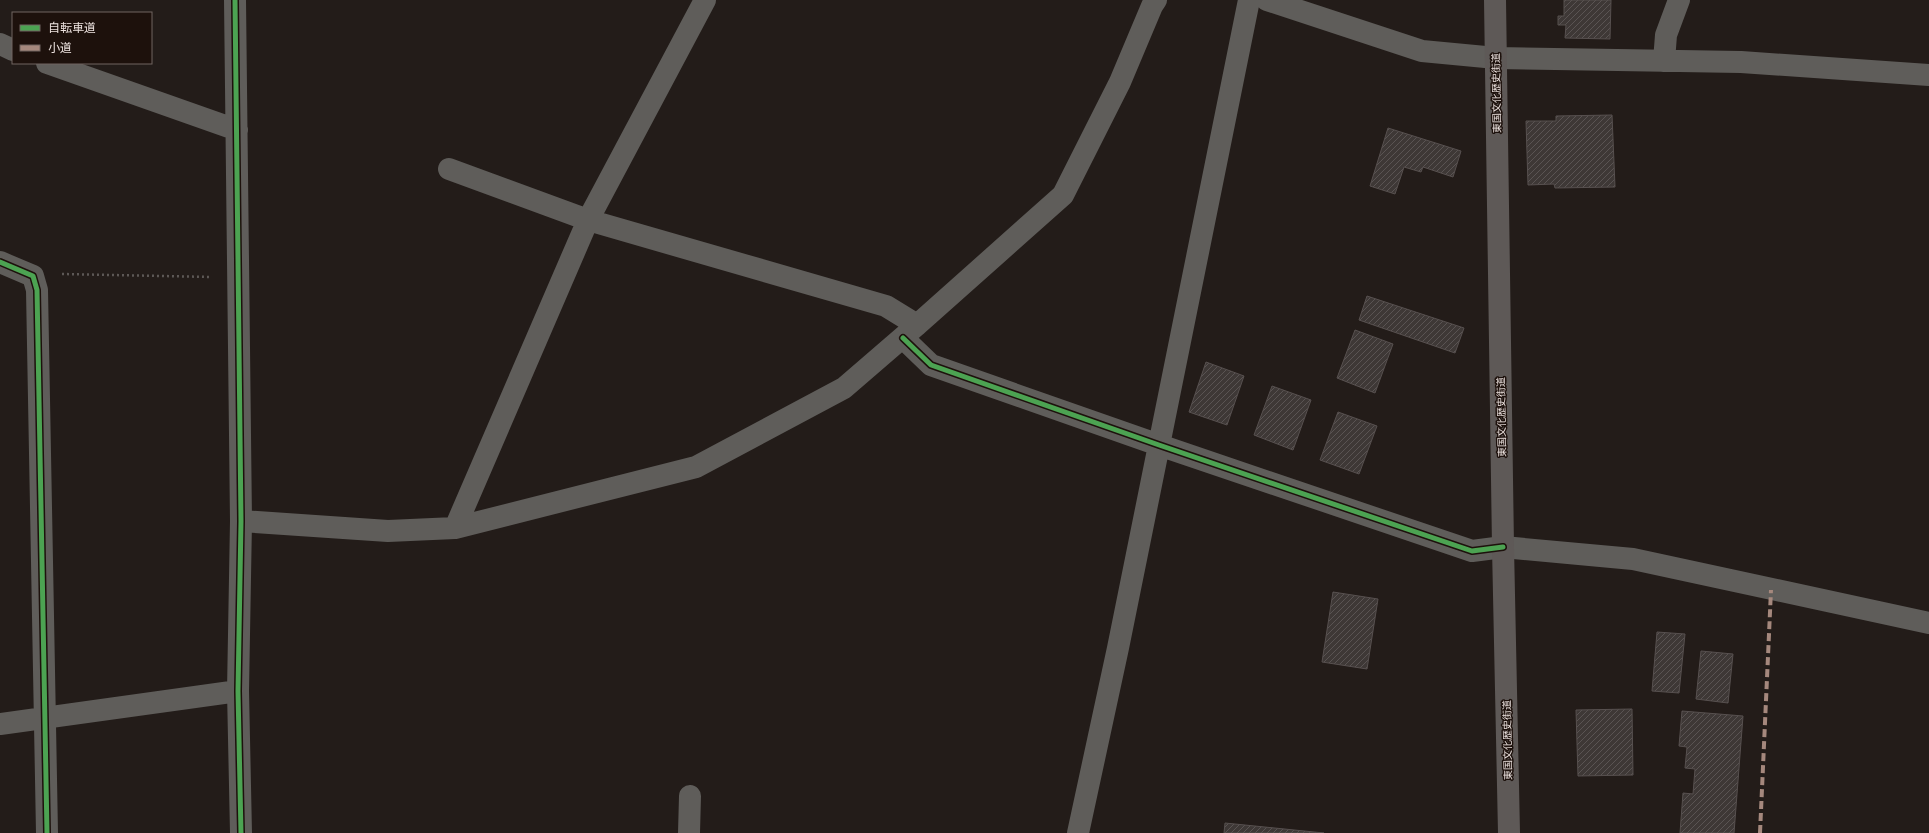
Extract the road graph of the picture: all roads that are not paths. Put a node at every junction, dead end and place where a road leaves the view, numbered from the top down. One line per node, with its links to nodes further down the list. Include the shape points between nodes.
1 (235, 0): 14 (street)
2 (706, 0): 16 (street)
3 (1156, 0): 18 (street, via 1120,82 1063,195)
4 (1249, 0): 19 (street)
5 (1267, 0): 10 (street, via 1422,51)
6 (1496, 0): 10 (highway, 東国文化歴史街道)
7 (1679, 0): 11 (street, via 1666,35)
8 (0, 44): 9 (street)
9 (12, 50)
10 (1496, 58): 11 (street); 22 (highway, 東国文化歴史街道)
11 (1664, 61): 13 (street, via 1742,62)
12 (50, 64): 14 (street)
13 (1929, 75)
14 (237, 130): 20 (street)
15 (448, 169): 16 (street)
16 (588, 220): 18 (street, via 886,306); 21 (street)
17 (0, 262): 25 (street, via 33,276 37,290)
18 (910, 331): 19 (street, via 931,365); 21 (street, via 844,388 696,467)
19 (1159, 446): 22 (street, via 1472,552); 31 (street)
20 (241, 521): 21 (street, via 388,531); 24 (street)
21 (455, 528)
22 (1503, 546): 23 (street, via 1633,559); 32 (highway, 東国文化歴史街道)
23 (1929, 623)
24 (238, 691): 25 (street); 29 (street)
25 (45, 717): 26 (street); 28 (street)
26 (0, 724)
27 (690, 796): 30 (street)
28 (47, 833)
29 (242, 833)
30 (689, 833)
31 (1078, 833)
32 (1509, 833)

